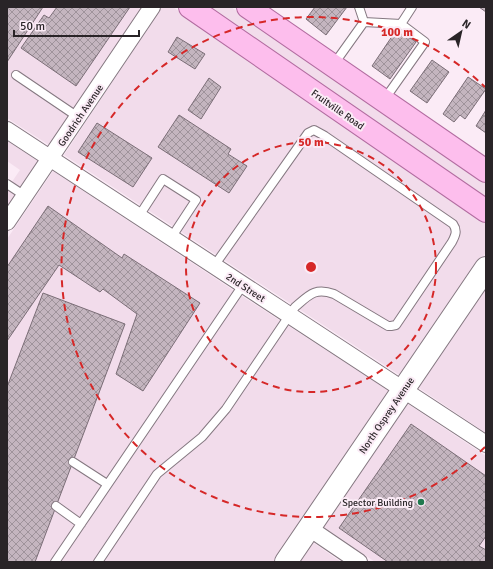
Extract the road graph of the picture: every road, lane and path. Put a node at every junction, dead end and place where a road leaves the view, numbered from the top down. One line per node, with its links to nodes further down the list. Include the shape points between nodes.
1 (152, 7): 11 (street, Goodrich Avenue)
2 (190, 7): 17 (main road, Fruitville Road)
3 (248, 7): 8 (main road)
4 (359, 7): 6 (lane)
5 (412, 7): 7 (lane)
6 (364, 22): 7 (lane); 8 (lane)
7 (400, 24): 10 (lane, via 426,42)
8 (333, 66): 10 (main road)
9 (16, 75): 11 (lane)
10 (384, 101): 14 (main road)
11 (78, 117): 13 (street, Goodrich Avenue)
12 (7, 130): 13 (street, 2nd Street)
13 (51, 158): 16 (street, Goodrich Avenue); 18 (street, 2nd Street)
14 (486, 171)
15 (7, 184): 16 (lane)
16 (25, 196): 19 (street, Goodrich Avenue)
17 (486, 211)
18 (139, 216): 20 (street, 2nd Street); 20 (lane, via 164,179 196,200)
19 (7, 222)
20 (171, 238): 21 (street, 2nd Street)
21 (214, 266): 23 (street, 2nd Street); 24 (lane, via 308,133 314,130 453,224 456,234 452,242 396,325 388,326 325,291 309,295)
22 (486, 268): 25 (street, North Osprey Avenue)
23 (243, 285): 24 (street, 2nd Street); 28 (lane)
24 (288, 314): 25 (street, 2nd Street); 33 (lane, via 221,414 202,437 157,474)
25 (403, 389): 26 (street, 2nd Street); 31 (street, North Osprey Avenue)
26 (486, 444)
27 (73, 462): 28 (lane)
28 (106, 484): 30 (lane)
29 (56, 506): 30 (lane)
30 (81, 524): 32 (lane)
31 (309, 528): 34 (street, North Osprey Avenue); 35 (street)
32 (55, 562)
33 (98, 562)
34 (286, 562)
35 (359, 562)

